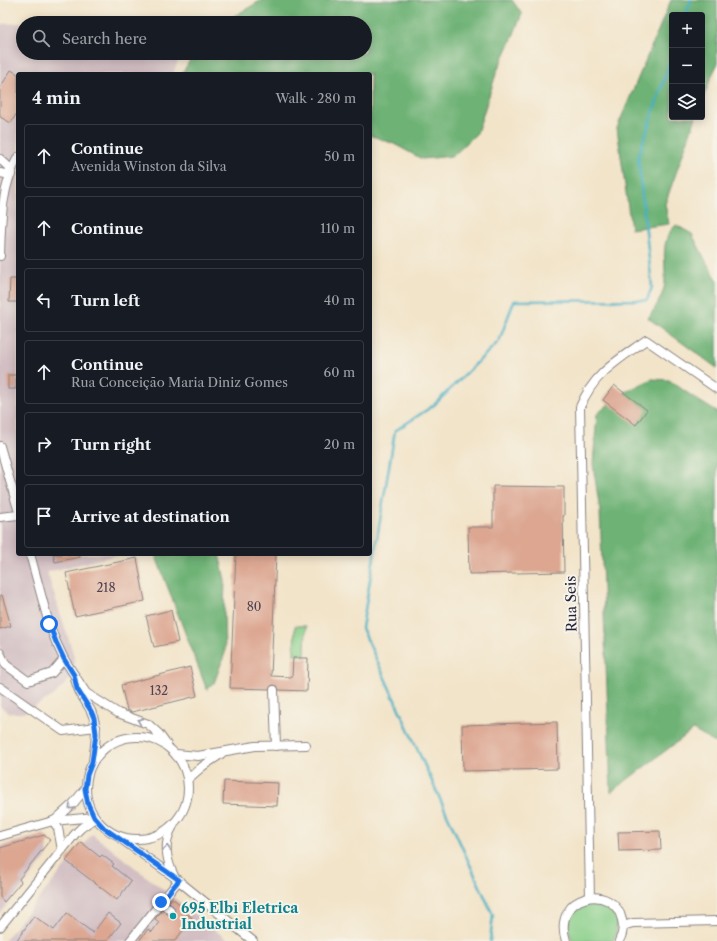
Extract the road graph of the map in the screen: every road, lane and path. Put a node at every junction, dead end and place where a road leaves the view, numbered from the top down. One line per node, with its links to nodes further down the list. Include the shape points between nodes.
1 (0, 159): 4 (street)
2 (16, 162): 4 (street)
3 (0, 173): 4 (street)
4 (11, 173): 5 (street, via 4,193)
5 (0, 221): 6 (street)
6 (0, 256)
7 (717, 389): 34 (street, Rua Seis, via 646,340 602,373 580,407)
8 (0, 446): 9 (street)
9 (16, 502)
10 (16, 515): 11 (street)
11 (0, 517)
12 (31, 556): 14 (street, via 49,624)
13 (0, 653): 14 (street, via 6,664 28,681 52,673)
14 (64, 659): 15 (street)
15 (74, 675): 18 (street, via 77,689 91,711); 20 (street, one-way to 15, via 148,724 118,713 86,693)
16 (0, 687): 18 (street, via 63,731)
17 (274, 690): 21 (street)
18 (96, 727): 24 (street)
19 (306, 745): 21 (street)
20 (168, 746): 23 (street); 24 (street, via 153,739 136,736 118,740 104,749)
21 (276, 746): 22 (street, via 255,746)
22 (225, 751): 23 (street, via 198,756); 25 (street)
23 (176, 754): 25 (street)
24 (92, 762): 26 (street)
25 (188, 779): 28 (street, via 186,806)
26 (85, 789): 27 (street, via 88,804); 29 (street, one-way to 29)
27 (95, 818): 29 (street); 31 (street); 32 (street, via 81,828)
28 (178, 820): 31 (street, via 156,836 130,839); 33 (street, one-way to 28, via 169,866 166,850 170,832)
29 (53, 822): 30 (street); 32 (street, via 58,828)
30 (0, 836)
31 (116, 836): 33 (street)
32 (62, 850): 39 (street)
33 (176, 878): 35 (street); 42 (street)
34 (590, 897): 38 (street, via 609,902 619,912); 40 (street, via 581,900 566,912)
35 (161, 902): 36 (street); 41 (street, via 142,932)
36 (170, 910)
37 (717, 921): 38 (street, via 633,923)
38 (623, 926): 45 (street)
39 (0, 927)
40 (563, 932): 43 (street); 44 (street)
41 (130, 941)
42 (253, 941)
43 (562, 941)
44 (566, 941)
45 (619, 941)

